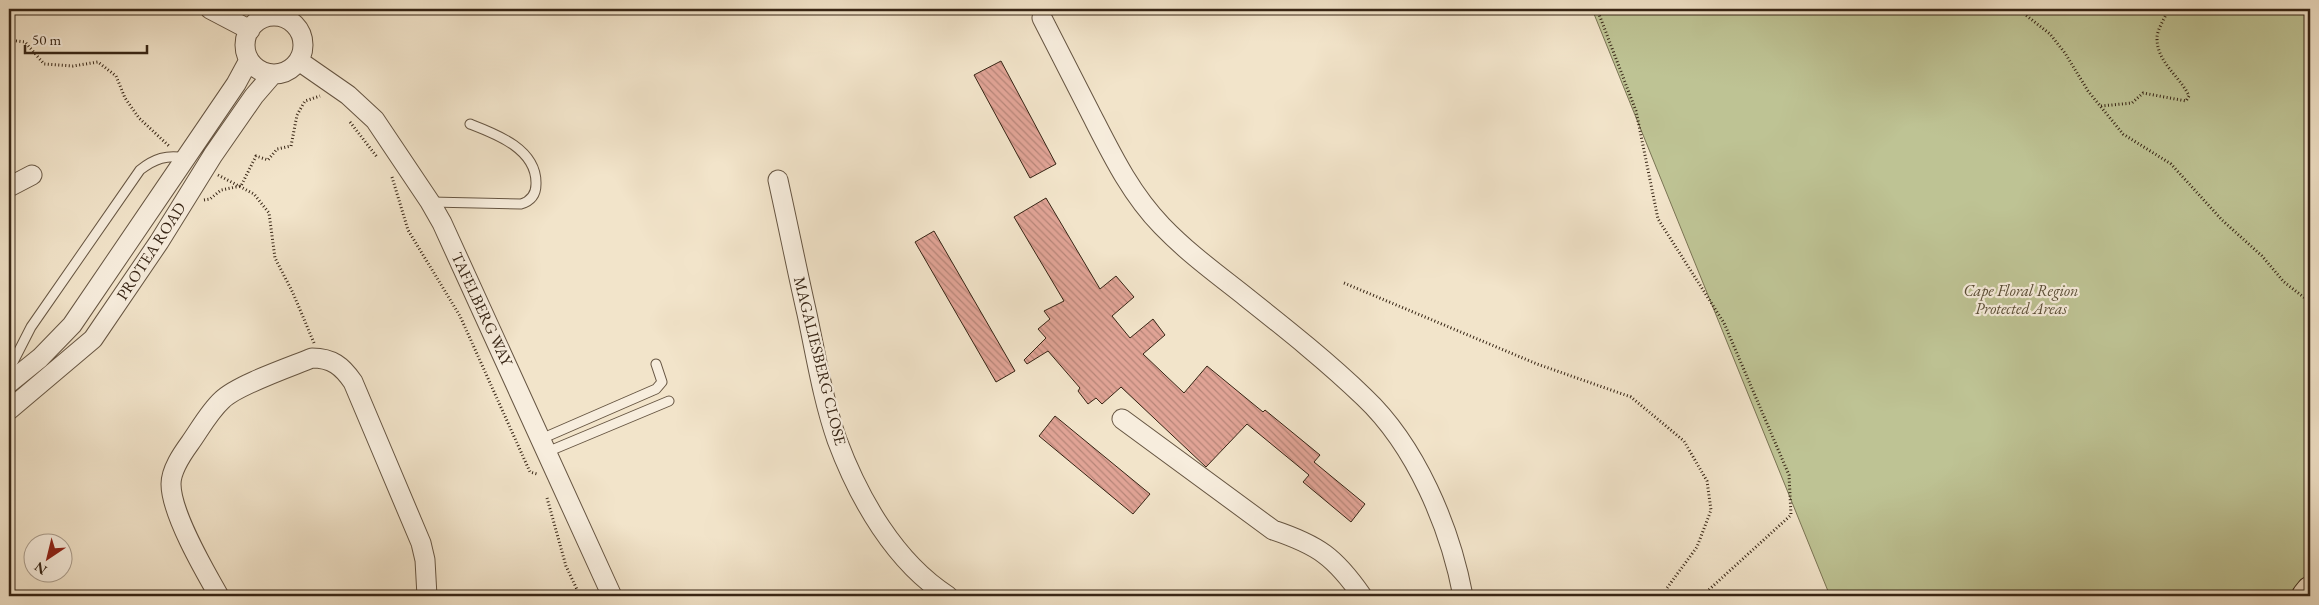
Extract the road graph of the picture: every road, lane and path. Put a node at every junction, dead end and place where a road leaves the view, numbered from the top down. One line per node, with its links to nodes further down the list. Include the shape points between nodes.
1 (210, 9): 7 (street)
2 (1597, 9): 50 (path, via 1636,111 1658,219 1724,323 1789,475 1791,515)
3 (2018, 9): 13 (path, via 2050,34)
4 (2169, 9): 13 (path, via 2156,37 2161,56 2183,83 2189,96 2186,101 2143,93 2132,103)
5 (283, 13): 7 (street, via 264,18); 10 (street, via 299,30 303,42)
6 (1042, 18): 48 (street, via 1118,168 1134,193 1162,226 1210,271 1245,296 1365,397 1396,436 1436,506 1449,539)
7 (250, 30): 9 (street, via 246,39)
8 (9, 40): 16 (path, via 25,42 44,64 73,66 98,62 116,76 125,98 139,118)
9 (249, 60): 11 (street, via 263,72); 17 (street, PROTEA ROAD)
10 (299, 61): 11 (street, via 283,73); 18 (street, TAFELBERG WAY, via 332,82 375,120)
11 (273, 74): 26 (street, PROTEA ROAD, via 213,155)
12 (327, 100): 22 (path, via 320,96 305,101 297,115 291,146 277,149 268,160 256,156)
13 (2101, 106): 28 (path, via 2123,134 2171,164 2284,282)
14 (349, 120): 18 (path, via 371,151)
15 (470, 124): 25 (lane, via 494,133 521,151 535,172 536,192 521,204)
16 (170, 146)
17 (186, 158): 24 (street, PROTEA ROAD); 33 (lane, via 161,158 140,170 31,327)
18 (391, 163): 25 (street, TAFELBERG WAY); 39 (path, via 408,230 460,316 530,472)
19 (215, 174): 22 (path)
20 (32, 175): 23 (street)
21 (778, 180): 46 (street, MAGALIESBERG CLOSE, via 837,440 854,480 888,537 909,563)
22 (241, 186): 26 (path, via 221,190 210,199); 31 (path, via 254,194 269,213 275,258)
23 (9, 187)
24 (164, 190): 26 (street); 29 (street, PROTEA ROAD)
25 (428, 198): 38 (street, TAFELBERG WAY)
26 (190, 202): 30 (street, PROTEA ROAD)
27 (1344, 283): 49 (path, via 1537,364 1631,397 1684,441 1707,480 1711,510 1697,547 1667,588)
28 (2310, 302)
29 (69, 329): 30 (street); 34 (street, PROTEA ROAD)
30 (93, 339): 36 (street, PROTEA ROAD)
31 (323, 358): 42 (street, via 305,360 222,399 183,453 174,472 171,482 176,506 188,539); 43 (street, via 344,368 353,382 421,543)
32 (656, 364): 38 (lane, via 662,382 656,389)
33 (9, 370)
34 (9, 383)
35 (669, 401): 38 (lane)
36 (9, 410)
37 (1122, 419): 47 (street, via 1273,530 1322,551 1344,569)
38 (544, 445): 45 (street, TAFELBERG WAY)
39 (539, 475)
40 (544, 491): 44 (path, via 566,566)
41 (2310, 591): 51 (main road)
42 (219, 596)
43 (427, 596)
44 (580, 596)
45 (612, 596)
46 (948, 596)
47 (1362, 596)
48 (1463, 596)
49 (1666, 596)
50 (1702, 596)
51 (2306, 596)

